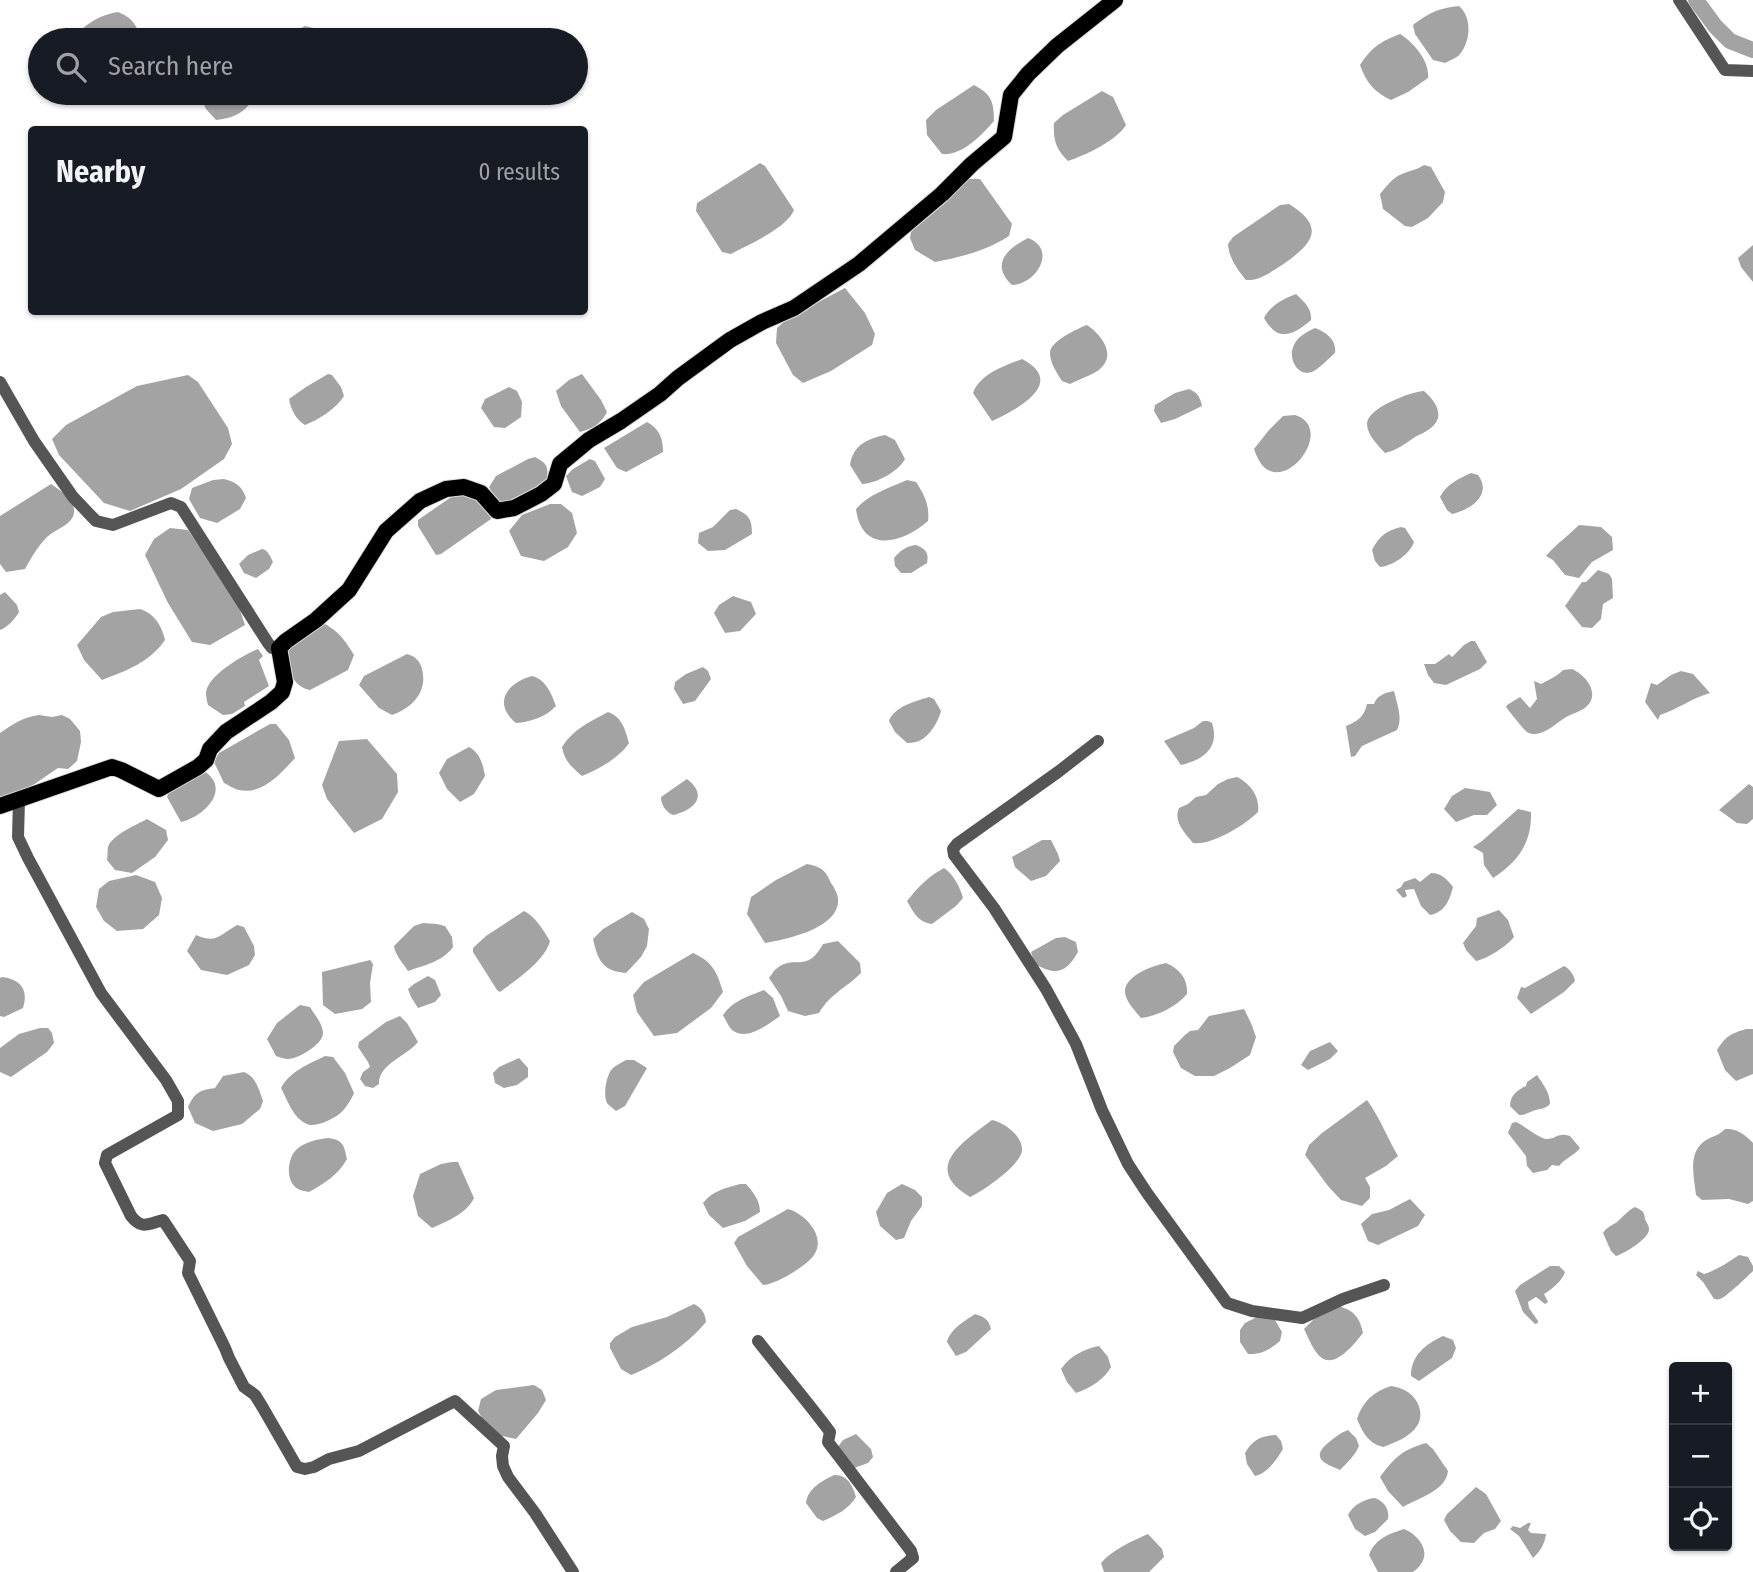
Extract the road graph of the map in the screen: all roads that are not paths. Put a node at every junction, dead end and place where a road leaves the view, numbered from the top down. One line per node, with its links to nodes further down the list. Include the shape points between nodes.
1 (1115, 0): 5 (main road, via 1028,74 1011,95 1004,137 859,264 794,308 730,340 660,394 589,440 560,464 554,484 541,494 497,511 481,493 464,487 446,489 420,501 386,531 349,590)
2 (1679, 0): 3 (street, via 1725,71)
3 (1753, 71)
4 (0, 382): 5 (street, via 65,486 96,520 113,525 171,503 181,508 268,643)
5 (279, 648): 7 (main road, via 285,682 282,692 226,732 206,760 174,781 159,789 112,768)
6 (1098, 741): 9 (street, via 957,844 954,855 1046,989 1076,1044 1128,1164 1227,1303 1302,1318)
7 (19, 800): 8 (main road); 11 (street, via 18,837 27,858 101,993 178,1101 178,1115 107,1155 104,1163 136,1222 147,1225 163,1220 190,1261 188,1273 244,1387 255,1395 298,1467 314,1467 359,1451 455,1401 504,1446 503,1466 508,1476)
8 (0, 806)
9 (1384, 1285)
10 (758, 1341): 12 (street, via 830,1432 828,1442 911,1550 913,1558)
11 (573, 1572)
12 (896, 1572)

